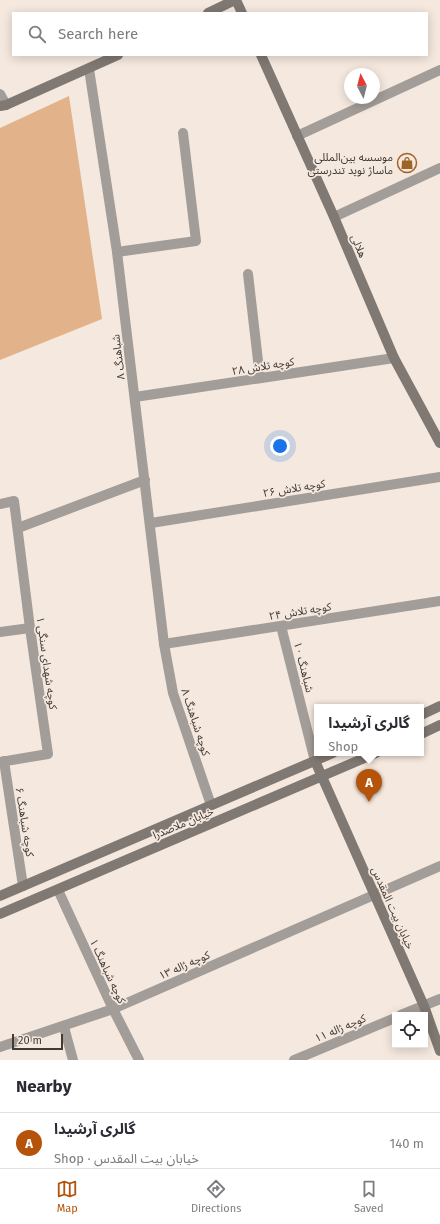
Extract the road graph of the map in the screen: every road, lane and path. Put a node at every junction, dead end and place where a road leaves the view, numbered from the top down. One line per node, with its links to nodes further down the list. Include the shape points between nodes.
1 (236, 0): 2 (street); 3 (street)
2 (210, 12)
3 (242, 12)
4 (116, 56): 6 (street)
5 (261, 56): 11 (street, هلالی)
6 (89, 69): 9 (street); 14 (street, شباهنگ ۸)
7 (440, 70): 11 (street)
8 (0, 94): 9 (street)
9 (3, 106)
10 (183, 133): 14 (street, via 196,241)
11 (297, 136): 13 (street, هلالی)
12 (440, 168): 13 (street)
13 (334, 217): 16 (street, هلالی)
14 (118, 252): 18 (street, شباهنگ ۸)
15 (248, 274): 17 (street)
16 (394, 358): 17 (street, کوچه تلاش ۲۸); 19 (street, هلالی)
17 (260, 378): 18 (street, کوچه تلاش ۲۸)
18 (135, 397): 21 (street, شباهنگ ۸)
19 (440, 443)
20 (440, 477): 23 (street, کوچه تلاش ۲۶)
21 (145, 480): 23 (street, شباهنگ ۸); 24 (street)
22 (0, 504): 24 (street, کوچه شهدای سنگی ۱, via 14,501)
23 (151, 523): 29 (street, شباهنگ ۸)
24 (18, 528): 27 (street, کوچه شهدای سنگی ۱)
25 (440, 601): 26 (street, کوچه تلاش ۲۴)
26 (281, 626): 29 (street, کوچه تلاش ۲۴); 37 (street, شباهنگ ۱۰)
27 (30, 628): 28 (street); 36 (street, کوچه شهدای سنگی ۱, via 48,754)
28 (0, 632)
29 (164, 644): 39 (street, کوچه شباهنگ ۸, via 174,693)
30 (440, 706): 31 (street)
31 (424, 714)
32 (440, 725): 33 (street)
33 (424, 733)
34 (326, 756): 37 (street, خیابان ملاصدرا)
35 (369, 756): 38 (street, خیابان ملاصدرا)
36 (2, 761): 41 (street, کوچه شباهنگ ۶)
37 (315, 761): 38 (street, خیابان بیت المقدس); 39 (street, خیابان ملاصدرا)
38 (321, 776): 42 (street, خیابان ملاصدرا); 43 (street, خیابان بیت المقدس)
39 (211, 805): 41 (street, خیابان ملاصدرا)
40 (440, 866): 43 (street, کوچه ژاله ۱۳)
41 (23, 886): 44 (street, خیابان ملاصدرا)
42 (58, 890): 45 (street, خیابان ملاصدرا); 48 (street, کوچه شباهنگ ۱)
43 (374, 895): 47 (street, خیابان بیت المقدس); 48 (street, کوچه ژاله ۱۳)
44 (0, 896)
45 (0, 914)
46 (440, 999): 47 (street)
47 (424, 1006): 49 (street); 53 (street, خیابان بیت المقدس)
48 (113, 1009): 51 (street, کوچه ژاله ۱۳); 55 (street, کوچه شباهنگ ۱)
49 (409, 1012)
50 (392, 1019): 56 (street, کوچه ژاله ۱۱)
51 (64, 1027): 52 (street, کوچه ژاله ۱۳); 54 (street)
52 (0, 1048)
53 (440, 1051)
54 (73, 1060)
55 (139, 1060)
56 (294, 1060)

